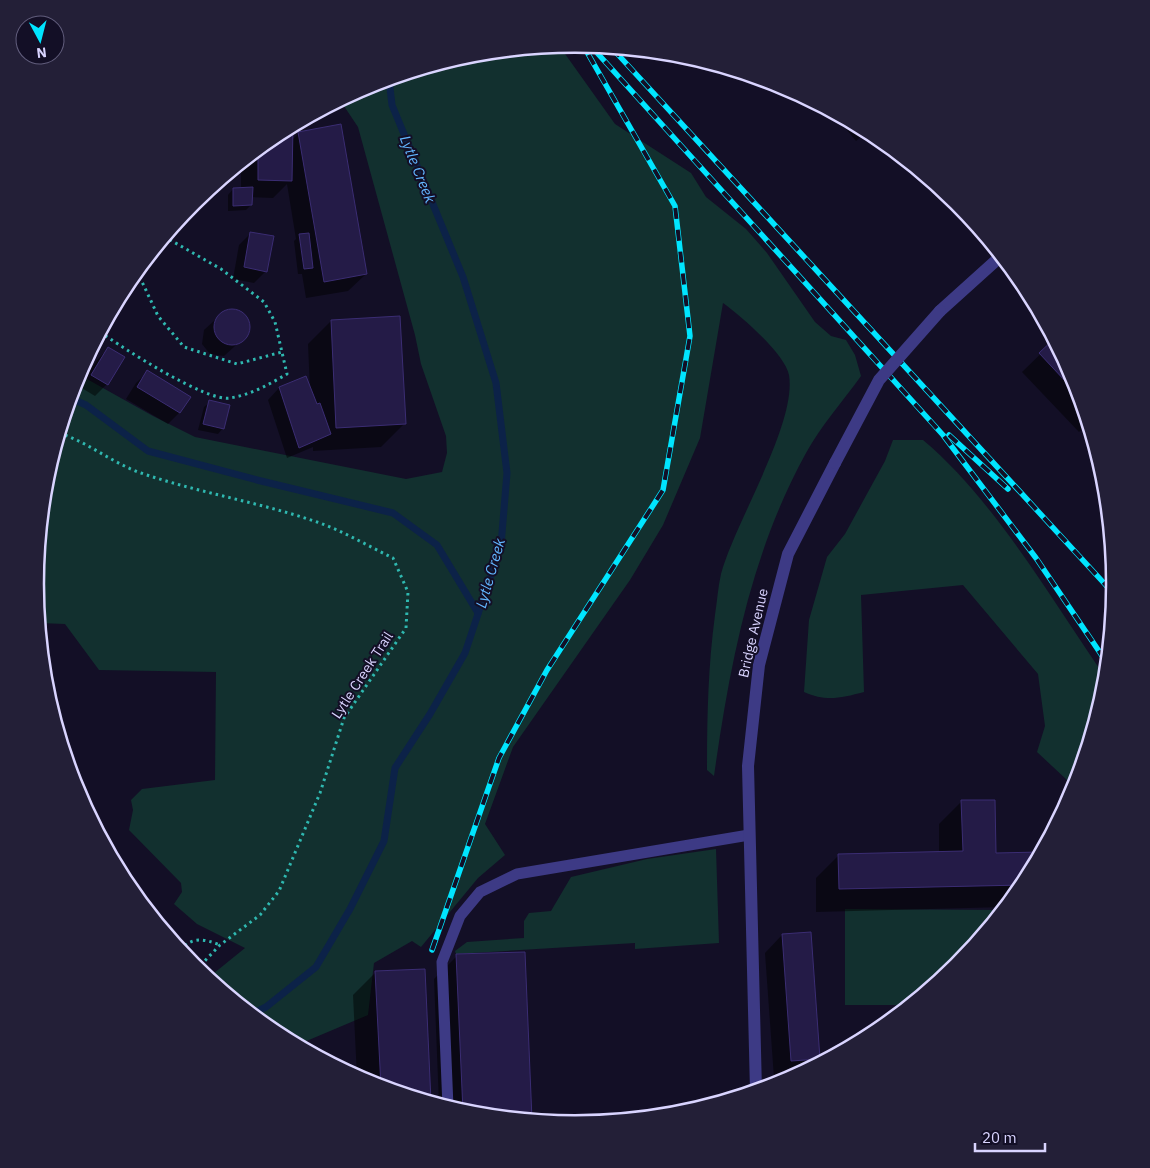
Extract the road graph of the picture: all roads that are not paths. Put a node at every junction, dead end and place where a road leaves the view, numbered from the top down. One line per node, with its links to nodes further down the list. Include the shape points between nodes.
1 (996, 261): 2 (street, Bridge Avenue, bridge, via 940,311 879,380 788,554 759,665 748,766)
2 (750, 835): 3 (street, Bridge Avenue); 4 (lane, via 517,874 480,892 460,916 442,962)
3 (756, 1083)
4 (448, 1099)

